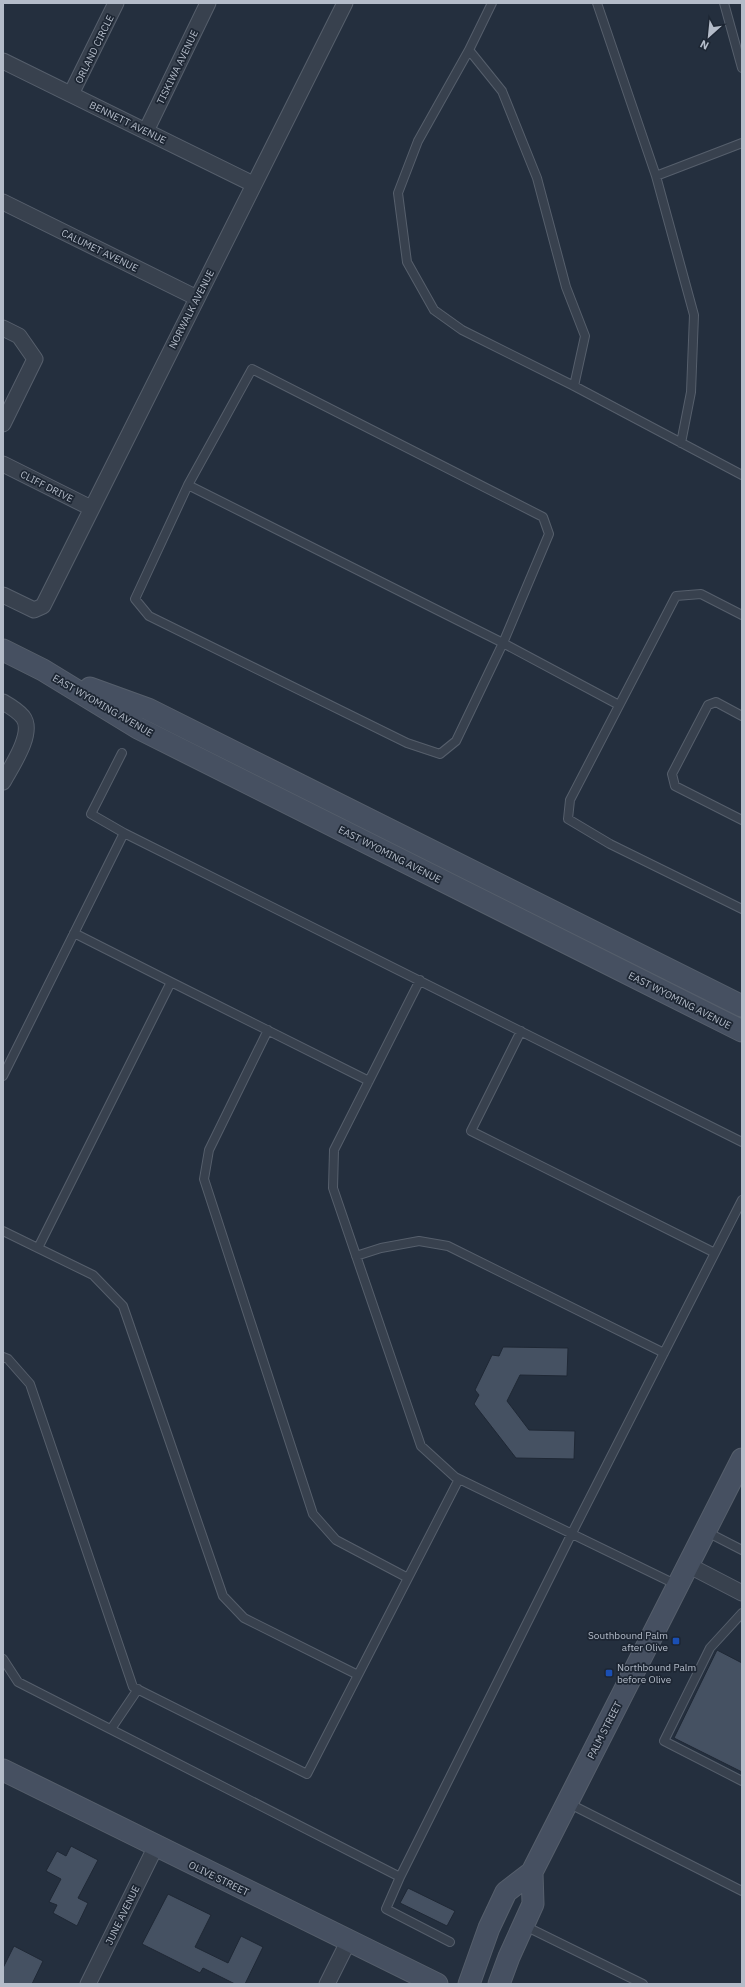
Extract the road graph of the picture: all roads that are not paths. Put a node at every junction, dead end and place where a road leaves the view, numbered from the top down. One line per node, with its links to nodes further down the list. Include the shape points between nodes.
1 (116, 3): 10 (street, ORLAND CIRCLE)
2 (208, 3): 11 (street, TISKIWA AVENUE)
3 (345, 3): 14 (street, NORWALK AVENUE)
4 (492, 3): 7 (lane)
5 (596, 3): 13 (lane)
6 (724, 3): 9 (lane)
7 (469, 50): 18 (lane, via 502,91 537,178 566,287 585,336); 18 (lane, via 418,141 398,193 407,262 434,310 462,330)
8 (3, 61): 10 (street, BENNETT AVENUE)
9 (742, 68)
10 (71, 94): 11 (street, BENNETT AVENUE)
11 (146, 131): 14 (street, BENNETT AVENUE)
12 (742, 143): 13 (lane)
13 (656, 176): 20 (lane, via 694,315 691,392)
14 (253, 184): 16 (street, NORWALK AVENUE)
15 (3, 202): 16 (street, CALUMET AVENUE)
16 (196, 298): 24 (street, NORWALK AVENUE)
17 (3, 328): 19 (street, via 19,336 35,358)
18 (574, 386): 20 (lane)
19 (3, 424)
20 (681, 443): 22 (lane)
21 (3, 464): 24 (street, CLIFF DRIVE)
22 (742, 475)
23 (188, 485): 27 (lane); 27 (lane, via 252,369 543,517 549,534); 27 (lane, via 135,599 149,616 407,743 440,754 456,741)
24 (91, 508): 25 (street, NORWALK AVENUE, via 42,606 34,610)
25 (3, 596)
26 (742, 615): 31 (lane, via 701,594 676,596)
27 (503, 643): 31 (lane)
28 (3, 650): 29 (street, EAST WYOMING AVENUE)
29 (43, 670): 41 (street, EAST WYOMING AVENUE, via 148,709); 44 (street, EAST WYOMING AVENUE, via 138,728)
30 (3, 702): 34 (street, via 23,718 26,729 25,740)
31 (619, 705): 37 (lane, via 570,800 568,819 610,844)
32 (742, 716): 35 (lane, via 716,702 708,705 672,774 675,786)
33 (122, 753): 36 (lane, via 91,814)
34 (3, 782)
35 (742, 820)
36 (124, 833): 38 (lane); 39 (lane)
37 (742, 909)
38 (74, 933): 40 (lane); 45 (lane)
39 (420, 980): 43 (lane); 46 (lane)
40 (171, 982): 42 (lane); 50 (lane)
41 (742, 1006)
42 (268, 1030): 46 (lane); 61 (lane, via 209,1150 204,1179 313,1514 336,1540)
43 (521, 1031): 47 (lane); 51 (lane, via 471,1131)
44 (742, 1031)
45 (3, 1076)
46 (369, 1081): 52 (lane, via 334,1150 333,1188)
47 (742, 1142)
48 (742, 1200): 51 (lane)
49 (3, 1231): 50 (lane)
50 (38, 1248): 66 (lane, via 93,1276 123,1306 223,1596 244,1618)
51 (715, 1253): 53 (lane)
52 (356, 1256): 53 (lane, via 381,1248 419,1242 448,1246); 56 (lane, via 421,1446)
53 (664, 1353): 58 (lane)
54 (3, 1357): 67 (lane, via 8,1359 30,1384 133,1687)
55 (742, 1459): 57 (street, PALM STREET)
56 (459, 1479): 58 (lane); 61 (lane)
57 (704, 1531): 59 (lane); 60 (street, PALM STREET)
58 (572, 1533): 62 (lane); 74 (lane)
59 (742, 1550)
60 (688, 1565): 62 (street, PALM STREET); 63 (street)
61 (408, 1578): 66 (lane)
62 (677, 1585): 71 (street, PALM STREET)
63 (742, 1593)
64 (742, 1613): 70 (lane, via 710,1648 664,1741)
65 (3, 1659): 68 (lane, via 18,1682)
66 (358, 1675): 67 (lane, via 307,1774)
67 (138, 1689): 68 (lane)
68 (111, 1729): 74 (lane)
69 (3, 1770): 72 (street, OLIVE STREET)
70 (742, 1781)
71 (567, 1803): 73 (street, PALM STREET); 75 (lane)
72 (156, 1846): 77 (street, OLIVE STREET); 79 (street, JUNE AVENUE)
73 (532, 1872): 76 (street, PALM STREET, via 533,1904); 82 (street, PALM STREET, via 506,1892)
74 (400, 1877): 78 (lane, via 386,1909)
75 (742, 1891)
76 (523, 1924): 83 (street, PALM STREET); 84 (lane)
77 (348, 1942): 80 (street); 81 (street, OLIVE STREET)
78 (450, 1942)
79 (88, 1984)
80 (327, 1984)
81 (437, 1984)
82 (469, 1984)
83 (499, 1984)
84 (643, 1984)

